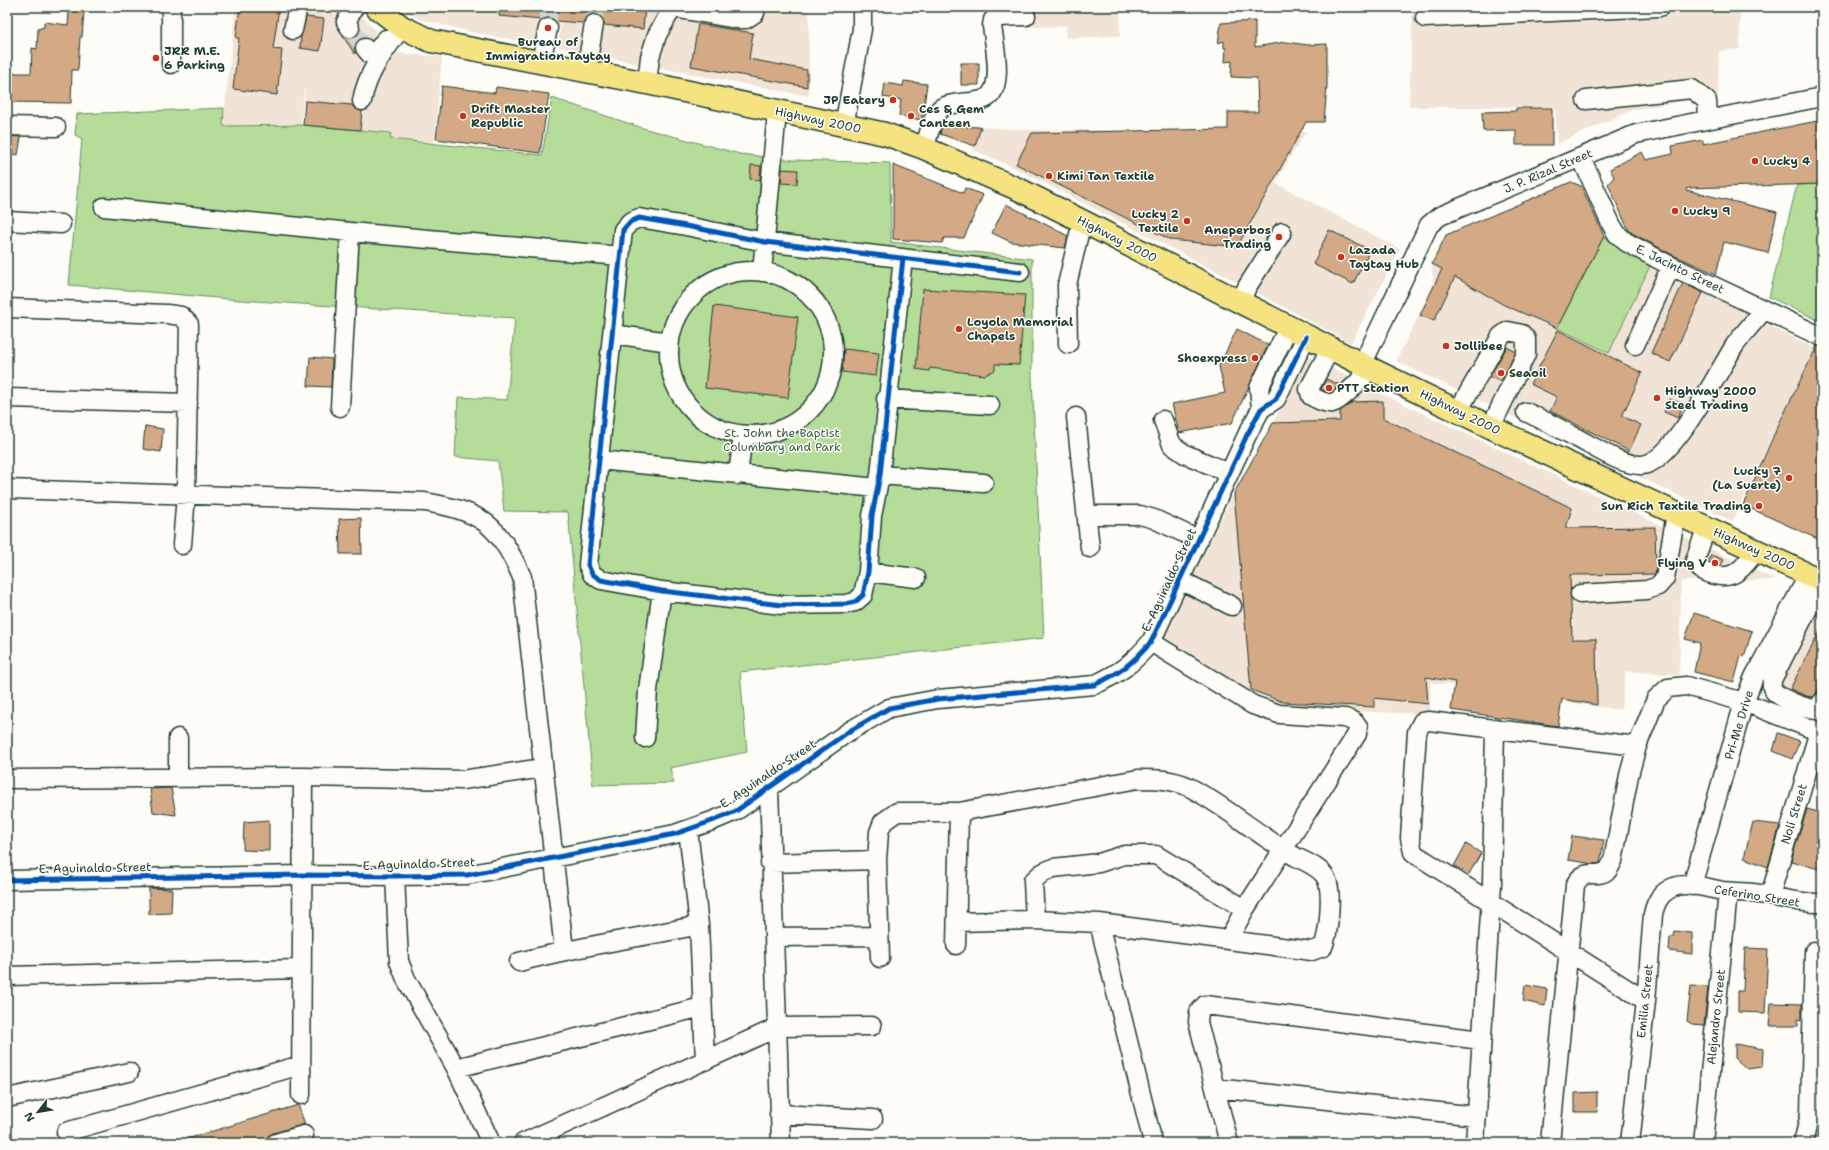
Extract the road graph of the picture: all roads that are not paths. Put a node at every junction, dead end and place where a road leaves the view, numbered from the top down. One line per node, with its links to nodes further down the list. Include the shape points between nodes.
1 (171, 7): 19 (street)
2 (298, 7): 16 (street)
3 (354, 7): 14 (street, via 346,22)
4 (376, 7): 13 (main road, Highway 2000)
5 (673, 7): 6 (street, via 736,19 746,19 755,13); 21 (street, via 657,35 650,57)
6 (756, 7)
7 (862, 7): 28 (street, via 862,29)
8 (1660, 7): 9 (street)
9 (1584, 9): 11 (street)
10 (1026, 16): 30 (street, via 1000,17 993,20 997,73 994,90 983,101 941,108 936,114)
11 (1425, 18)
12 (594, 24): 20 (street)
13 (400, 26): 17 (street, via 375,53 370,54); 18 (main road, Highway 2000, via 431,41); 24 (street, via 374,68 365,86)
14 (350, 28)
15 (548, 28): 18 (street)
16 (293, 30)
17 (365, 48)
18 (541, 62): 20 (main road, Highway 2000)
19 (172, 64)
20 (586, 71): 21 (main road, Highway 2000)
21 (647, 83): 25 (main road, Highway 2000)
22 (1822, 97): 26 (street, J. P. Rizal Street)
23 (1586, 100): 26 (street, via 1692,88 1707,101)
24 (362, 101)
25 (777, 112): 28 (main road, Highway 2000); 38 (street)
26 (1708, 118): 31 (street, J. P. Rizal Street, via 1636,134)
27 (7, 126): 29 (street)
28 (844, 126): 30 (main road, Highway 2000, via 885,134)
29 (56, 127)
30 (924, 148): 34 (main road, Highway 2000, via 1020,190)
31 (1581, 157): 41 (street, E. Jacinto Street, via 1618,234 1626,242); 54 (street, J. P. Rizal Street, via 1440,216 1429,225)
32 (104, 206): 36 (street)
33 (7, 221): 35 (street)
34 (1082, 221): 44 (main road, Highway 2000); 51 (street, via 1067,285)
35 (61, 224)
36 (350, 232): 39 (street); 59 (street)
37 (1282, 232): 44 (street, via 1247,287)
38 (765, 242): 39 (street, via 639,218 630,222 623,230); 40 (street); 42 (street)
39 (620, 256): 48 (street)
40 (903, 258): 43 (street); 56 (street)
41 (1671, 266): 46 (street, E. Jacinto Street); 52 (street)
42 (762, 272): 50 (street, via 736,272 712,280 701,288 683,306); 65 (street, via 788,280 809,295 827,324 833,343 833,356 828,383 805,416 783,430 763,435)
43 (1020, 272)
44 (1240, 303): 47 (main road, Highway 2000)
45 (7, 308): 57 (street, via 181,316 188,324)
46 (1764, 310): 49 (street, E. Jacinto Street); 61 (street, via 1736,345 1680,434 1662,454 1646,464 1633,464 1613,457)
47 (1297, 333): 53 (main road, Highway 2000); 67 (street, E. Aguinaldo Street, via 1259,388 1261,409)
48 (612, 334): 50 (street); 66 (street)
49 (1822, 337)
50 (670, 342): 65 (street, via 670,368 679,393 687,404 696,414 718,429)
51 (1068, 344)
52 (1635, 345)
53 (1330, 349): 54 (main road, Highway 2000); 54 (street, via 1309,390 1311,396 1323,402 1333,403 1343,396)
54 (1367, 367): 60 (main road, Highway 2000)
55 (7, 398): 57 (street)
56 (886, 399): 58 (street); 69 (street)
57 (188, 402): 72 (street)
58 (990, 405)
59 (340, 407)
60 (1458, 411): 64 (main road, Highway 2000); 64 (street, via 1501,336 1508,331 1522,334 1526,339 1526,354)
61 (1526, 412)
62 (1076, 417): 74 (street)
63 (1163, 420): 67 (street, via 1172,444 1185,454)
64 (1491, 427): 73 (main road, Highway 2000)
65 (743, 435): 68 (street)
66 (599, 460): 68 (street); 84 (street, via 588,565 592,574 600,580)
67 (1229, 473): 76 (street, E. Aguinaldo Street)
68 (738, 475): 69 (street)
69 (878, 481): 70 (street); 80 (street, via 872,516)
70 (984, 483)
71 (7, 489): 72 (street)
72 (186, 495): 77 (street); 95 (street, via 426,502 451,506 473,514 495,530 510,551 522,577)
73 (1676, 514): 75 (main road, Highway 2000); 85 (street, via 1665,578 1658,586 1647,590)
74 (1087, 516): 76 (street, via 1140,515); 78 (street)
75 (1706, 528): 79 (main road, Highway 2000); 79 (street, via 1695,561 1704,572 1719,577 1731,577 1740,571)
76 (1199, 540): 83 (street, E. Aguinaldo Street)
77 (182, 545)
78 (1090, 548)
79 (1756, 551): 82 (main road, Highway 2000)
80 (868, 572): 81 (street); 84 (street, via 863,596 855,602 846,604 782,605)
81 (916, 578)
82 (1818, 579): 88 (street, Pri-Me Drive, via 1754,677); 89 (street, via 1772,680 1772,686 1778,695 1809,709 1816,709)
83 (1180, 580): 86 (street); 87 (street, E. Aguinaldo Street)
84 (662, 591): 93 (street, via 648,690)
85 (1580, 594)
86 (1232, 606)
87 (1151, 642): 99 (street, E. Aguinaldo Street, via 1133,662 1094,685 938,699 889,708 848,732); 102 (street, via 1253,705 1279,714 1345,718 1358,726 1357,734)
88 (1744, 702): 91 (street); 94 (street, via 1686,686 1668,688 1656,699); 109 (street, Pri-Me Drive)
89 (1822, 702)
90 (1495, 728): 94 (street); 112 (street); 112 (street, via 1422,722 1416,732 1410,838 1412,852)
91 (1820, 732): 111 (street, Noli Street)
92 (178, 738): 96 (street)
93 (645, 738)
94 (1637, 746): 124 (street, via 1613,862 1608,870 1598,874 1587,873 1579,878 1575,885)
95 (544, 768): 97 (street, via 462,780); 103 (street)
96 (178, 777): 97 (street); 98 (street)
97 (303, 777): 106 (street)
98 (7, 779)
99 (769, 788): 101 (street, E. Aguinaldo Street, via 736,811); 105 (street)
100 (959, 812): 102 (street, via 1138,778 1166,779 1188,787); 104 (street, via 897,812 883,822 879,832); 116 (street)
101 (688, 830): 103 (street, E. Aguinaldo Street); 118 (street)
102 (1283, 850): 114 (street); 121 (street, via 1326,876 1329,886 1327,937 1323,947 1312,951)
103 (554, 859): 107 (street, E. Aguinaldo Street, via 467,875); 123 (street)
104 (877, 860): 105 (street); 120 (street)
105 (770, 863): 119 (street)
106 (303, 875): 107 (street, E. Aguinaldo Street); 108 (street, E. Aguinaldo Street); 128 (street)
107 (395, 876): 137 (street, via 399,961 406,979)
108 (7, 880)
109 (1692, 886): 110 (street, Ceferino Street); 130 (street, Emilia Street, via 1675,887 1662,894 1655,903)
110 (1728, 892): 111 (street, Ceferino Street); 156 (street, Alejandro Street)
111 (1770, 896): 113 (street, Ceferino Street, via 1808,904)
112 (1491, 901): 124 (street); 134 (street)
113 (1822, 903)
114 (1245, 909): 115 (street, via 1156,856 1124,855 1099,863 1053,868 1042,873 1033,881); 121 (street)
115 (1035, 920): 116 (street); 117 (street)
116 (957, 922): 122 (street)
117 (1099, 923): 121 (street); 151 (street)
118 (699, 925): 123 (street); 131 (street)
119 (774, 936): 120 (street); 133 (street)
120 (879, 936): 126 (street)
121 (1228, 940)
122 (956, 945)
123 (564, 950): 127 (street)
124 (1568, 950): 130 (street); 154 (street)
125 (1814, 951): 157 (street, via 1810,1114)
126 (880, 958)
127 (520, 962)
128 (302, 969): 129 (street); 136 (street)
129 (7, 976)
130 (1646, 1001): 155 (street, Emilia Street)
131 (702, 1007): 135 (street); 137 (street)
132 (872, 1026): 133 (street)
133 (778, 1027): 135 (street); 142 (street)
134 (1481, 1040): 139 (street, via 1205,1006 1199,1012 1198,1022); 143 (street)
135 (705, 1061): 150 (street)
136 (301, 1064): 140 (street); 145 (street)
137 (456, 1068): 149 (street)
138 (129, 1072): 141 (street)
139 (1215, 1088): 143 (street); 152 (street)
140 (301, 1095)
141 (7, 1098)
142 (779, 1114): 144 (street); 147 (street)
143 (1477, 1116): 153 (street)
144 (873, 1118)
145 (66, 1132)
146 (304, 1135): 148 (street)
147 (778, 1142)
148 (276, 1143)
149 (491, 1143)
150 (523, 1143)
151 (1153, 1143)
152 (1229, 1143)
153 (1475, 1143)
154 (1550, 1143)
155 (1630, 1143)
156 (1703, 1143)
157 (1803, 1143)

